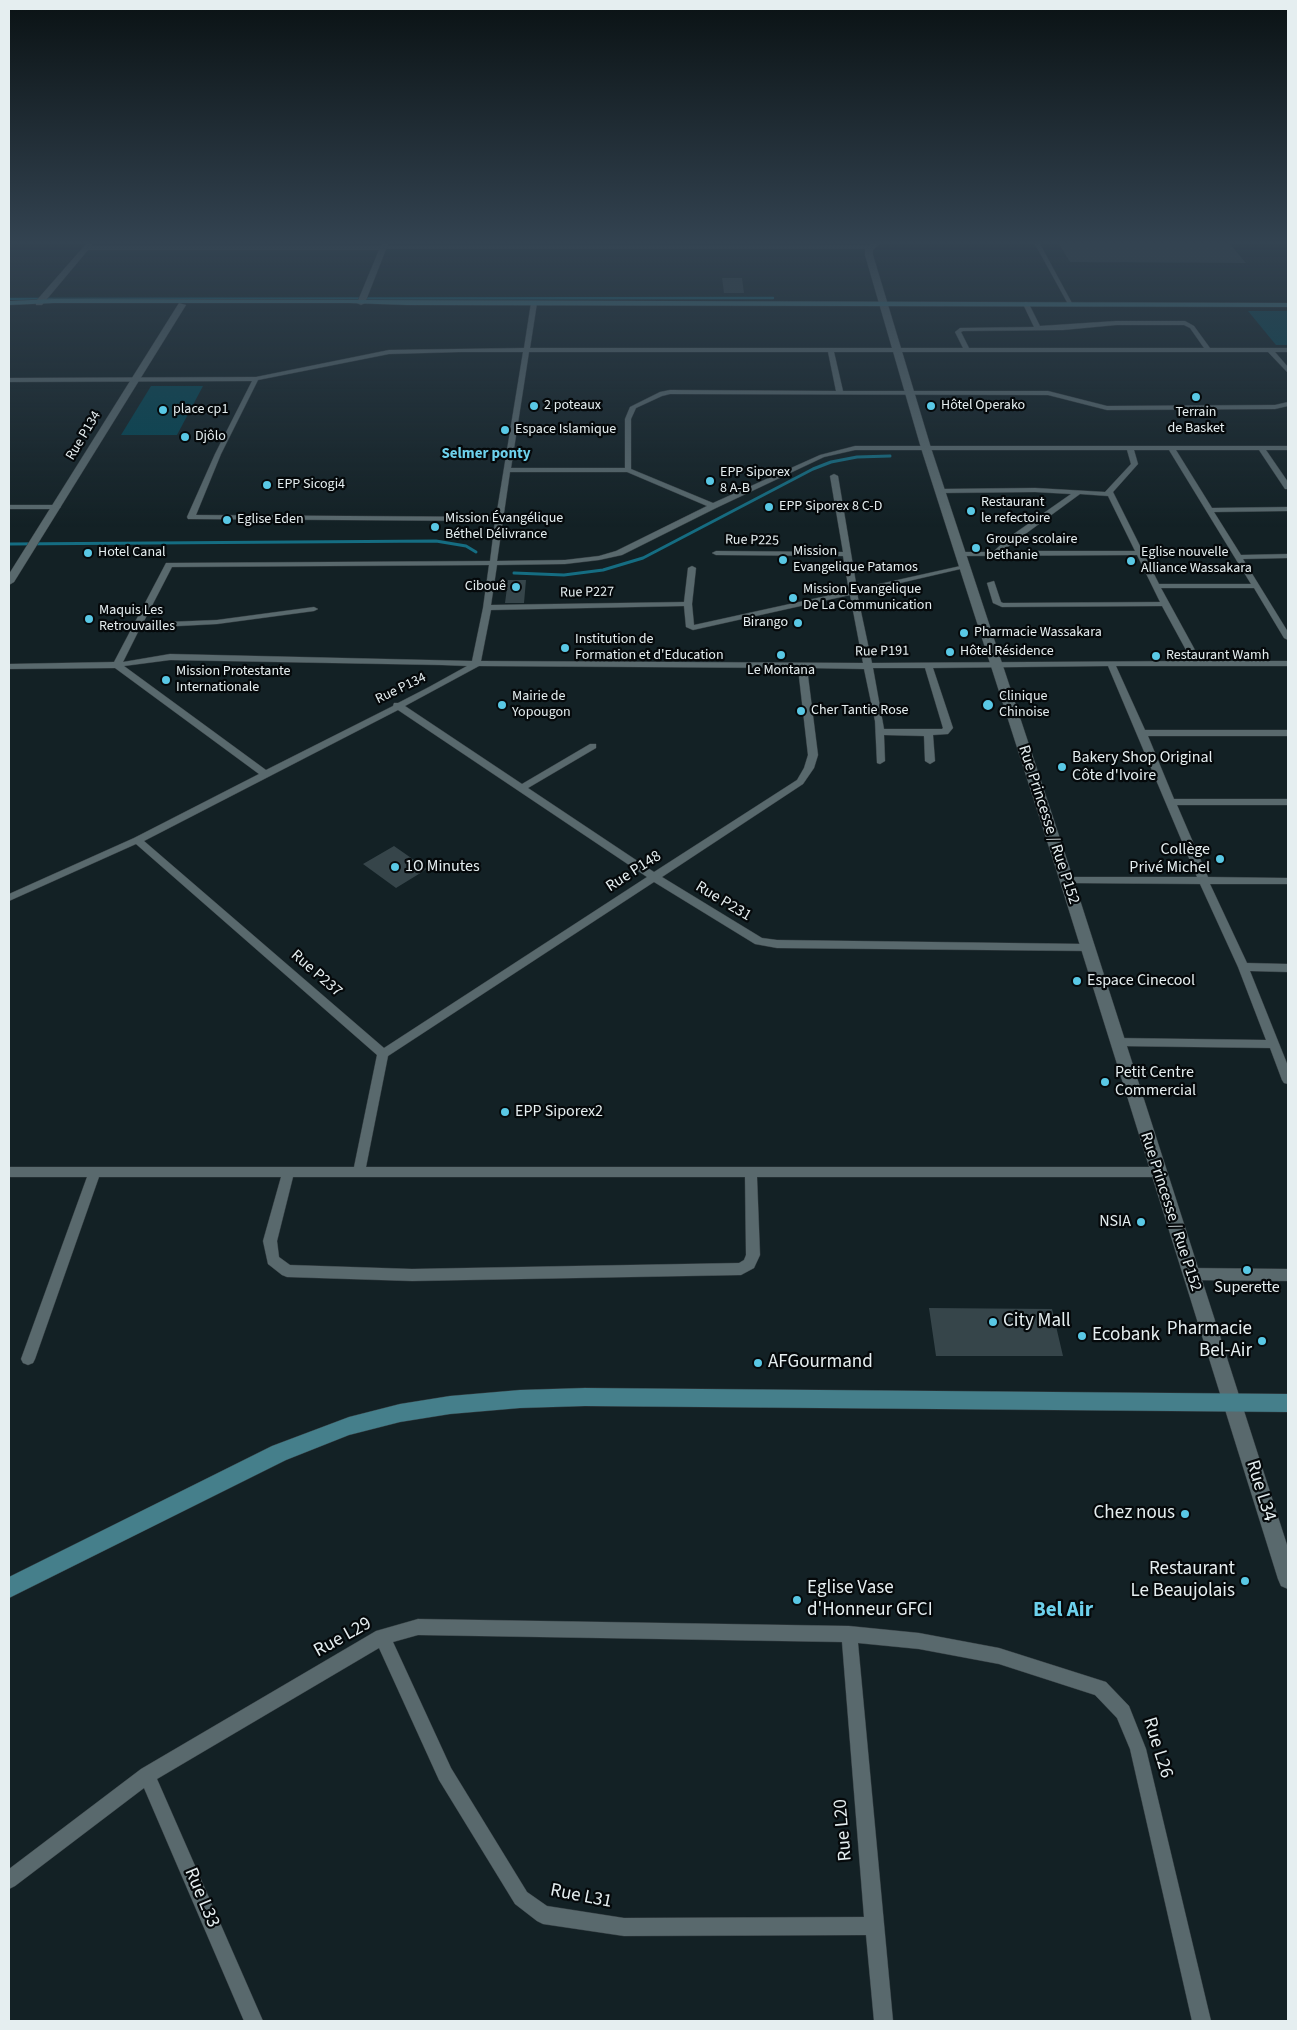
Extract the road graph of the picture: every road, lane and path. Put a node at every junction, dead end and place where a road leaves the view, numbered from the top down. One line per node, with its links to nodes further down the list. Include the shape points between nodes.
1 (160, 339): 16 (street, Rue P134)
2 (528, 339): 6 (street)
3 (893, 339): 8 (street, Rue Princesse / Rue P152)
4 (961, 339): 9 (street)
5 (1200, 339): 10 (street)
6 (526, 350): 7 (street); 14 (street, via 390,352); 25 (street)
7 (831, 350): 8 (street); 17 (street)
8 (896, 350): 9 (street); 18 (street, Rue Princesse / Rue P152)
9 (967, 350): 10 (street)
10 (1208, 350): 11 (street)
11 (1270, 350): 12 (street); 13 (street)
12 (1288, 350)
13 (1288, 371)
14 (256, 379): 16 (street); 37 (street, via 191,517)
15 (9, 380): 16 (street)
16 (134, 380): 34 (street, Rue P134)
17 (840, 392): 18 (street); 26 (street, via 660,394 631,409 628,419)
18 (908, 392): 19 (street, via 1054,393 1106,408 1274,408); 20 (street, Rue Princesse / Rue P152)
19 (1288, 404)
20 (926, 448): 21 (street); 29 (street, Rue Princesse / Rue P152); 32 (street, via 855,448 830,452)
21 (1130, 448): 24 (street); 31 (street, via 1135,464)
22 (1262, 448): 23 (street); 24 (street); 28 (street)
23 (1288, 448)
24 (1172, 449): 36 (street)
25 (508, 470): 26 (street); 37 (street)
26 (628, 470): 32 (street)
27 (834, 476): 40 (street)
28 (1288, 488)
29 (940, 492): 30 (street, via 1035,490); 41 (street, Rue Princesse / Rue P152)
30 (1077, 493): 31 (street); 42 (street)
31 (1108, 493): 38 (street, via 1114,497)
32 (713, 506): 45 (street, via 619,553 565,562)
33 (9, 507): 34 (street)
34 (56, 507): 48 (street, Rue P134)
35 (1288, 509): 36 (street)
36 (1210, 510): 44 (street)
37 (499, 518): 45 (street)
38 (1141, 552): 42 (street); 50 (street)
39 (716, 553): 40 (street, Rue P225)
40 (848, 554): 52 (street)
41 (961, 554): 42 (street); 46 (street, Rue Princesse / Rue P152)
42 (996, 554)
43 (1288, 556): 44 (street)
44 (1238, 557): 51 (street)
45 (493, 563): 55 (street); 57 (street, via 171,565)
46 (965, 567): 52 (street); 60 (street, Rue Princesse / Rue P152)
47 (692, 568): 53 (street)
48 (9, 582)
49 (991, 583): 54 (street, via 998,603 1002,605)
50 (1157, 586): 51 (street); 54 (street)
51 (1256, 586): 58 (street)
52 (853, 591): 53 (street, via 693,628 690,627); 68 (street)
53 (688, 604): 55 (street, Rue P227)
54 (1165, 604): 62 (street)
55 (487, 608): 61 (street)
56 (314, 609): 57 (street, via 217,622)
57 (137, 626): 64 (street)
58 (1288, 638)
59 (1111, 662): 60 (street, Rue P191); 62 (street, Rue P191); 72 (street)
60 (996, 663): 65 (street, Rue P191); 83 (street, Rue Princesse / Rue P152)
61 (476, 664): 64 (street, Rue P191, via 170,658); 67 (street, Rue P191); 69 (street, Rue P134)
62 (1198, 664): 63 (street, Rue P191)
63 (1288, 664)
64 (117, 665): 66 (street, Rue P191); 77 (street)
65 (928, 665): 68 (street, Rue P191); 71 (street, via 948,728 945,732)
66 (9, 666)
67 (802, 666): 68 (street, Rue P191); 82 (street, Rue P148, via 813,755 800,782)
68 (868, 666): 70 (street)
69 (397, 705): 77 (street, Rue P134); 78 (street, Rue P231)
70 (880, 732): 71 (street); 75 (street)
71 (928, 733): 76 (street)
72 (1142, 733): 73 (street); 79 (street)
73 (1288, 733)
74 (593, 746): 78 (street)
75 (880, 761)
76 (930, 761)
77 (265, 774): 81 (street, Rue P134)
78 (522, 788): 82 (street, Rue P231)
79 (1171, 802): 80 (street); 84 (street)
80 (1288, 802)
81 (137, 840): 86 (street, Rue P134); 92 (street, Rue P237)
82 (654, 877): 87 (street, Rue P231, via 759,942 768,944); 92 (street, Rue P148)
83 (1067, 880): 84 (street); 87 (street, Rue Princesse / Rue P152)
84 (1204, 881): 85 (street); 88 (street)
85 (1288, 881)
86 (9, 898)
87 (1087, 948): 90 (street, Rue Princesse / Rue P152)
88 (1243, 967): 89 (street); 91 (street)
89 (1288, 968)
90 (1117, 1042): 91 (street); 98 (street, Rue Princesse / Rue P152)
91 (1273, 1044): 93 (street)
92 (383, 1054): 94 (street)
93 (1288, 1080)
94 (359, 1171): 97 (street); 99 (street)
95 (9, 1172): 96 (street)
96 (95, 1172): 99 (street); 102 (street)
97 (751, 1172): 98 (street); 99 (street, via 753,1255 749,1264 741,1268 412,1276 287,1271 273,1260 270,1242)
98 (1158, 1172): 100 (street, Rue Princesse / Rue P152)
99 (288, 1173)
100 (1190, 1274): 101 (street); 104 (street, Rue Princesse / Rue P152)
101 (1288, 1275)
102 (28, 1359)
103 (1288, 1403): 104 (main road)
104 (1233, 1404): 105 (street, Rue L34); 106 (main road, via 585,1396 450,1405 349,1426 279,1453)
105 (1288, 1579)
106 (9, 1588)
107 (849, 1634): 108 (street, Rue L29, via 418,1627); 111 (street, Rue L20); 114 (street, Rue L26, via 919,1641 999,1656 1100,1688 1123,1712 1138,1749)
108 (382, 1637): 109 (street, Rue L29); 111 (street, Rue L31, via 445,1774 521,1898 543,1915 624,1927)
109 (147, 1775): 110 (street, Rue L29); 112 (street, Rue L33)
110 (9, 1880)
111 (874, 1926): 113 (street, Rue L20)
112 (254, 2021)
113 (884, 2021)
114 (1202, 2021)

